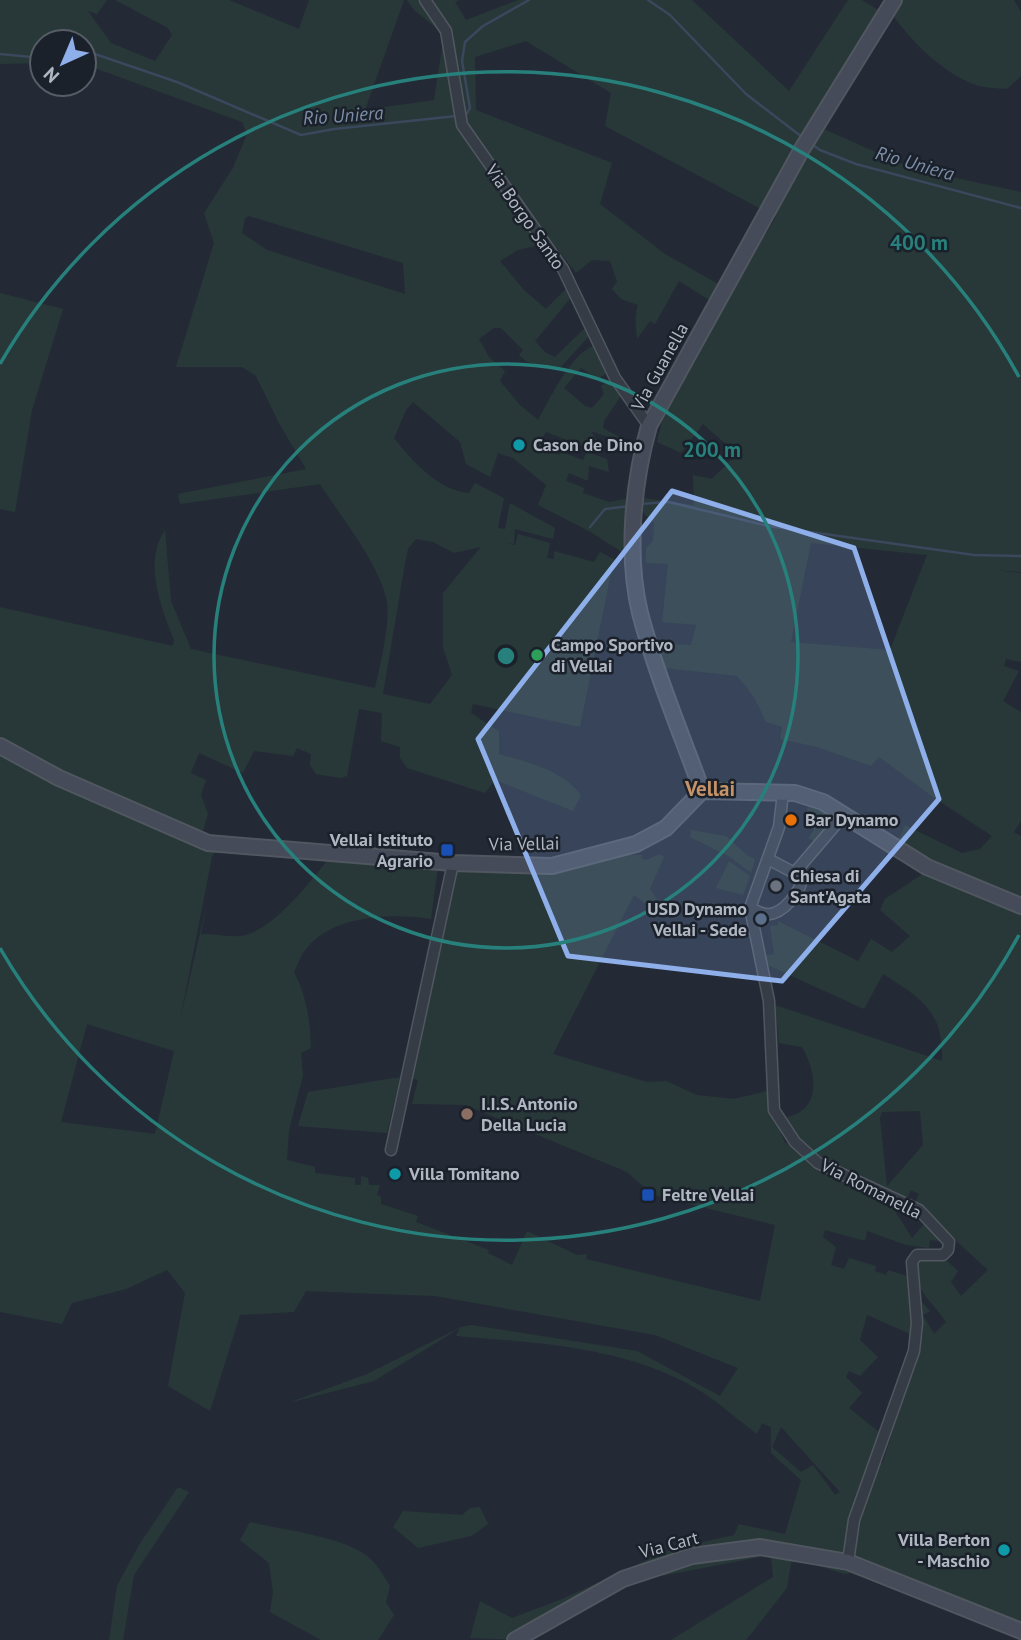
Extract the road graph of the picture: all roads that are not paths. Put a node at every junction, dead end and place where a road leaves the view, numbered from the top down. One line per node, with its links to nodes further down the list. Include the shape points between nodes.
1 (425, 0): 3 (street, Via Borgo Santo, via 446,32 461,122 562,269 615,378)
2 (894, 0): 3 (street, Via Guanella, via 802,149)
3 (649, 426): 5 (street, Via Guanella, via 636,504 634,562 640,611)
4 (0, 746): 9 (street, Via Vellai, via 59,778 208,843)
5 (702, 791): 6 (street); 9 (street, Via Vellai, via 657,835 625,848 552,866)
6 (783, 793): 7 (street, via 823,802); 8 (street, via 779,827)
7 (844, 815): 10 (street); 11 (street, via 927,867)
8 (768, 859): 10 (street); 12 (street)
9 (453, 863): 13 (street)
10 (796, 871): 12 (street, via 802,884 784,907 768,915)
11 (1021, 906)
12 (750, 908): 14 (street, Via Romanella, via 769,1001 774,1110 795,1142 818,1163 919,1210 949,1242 943,1255 917,1255 912,1262 914,1351 854,1521)
13 (391, 1150)
14 (848, 1562): 15 (street, Via Cart); 16 (street, Via Cart, via 760,1547 692,1556 623,1578)
15 (1021, 1631)
16 (515, 1640)

